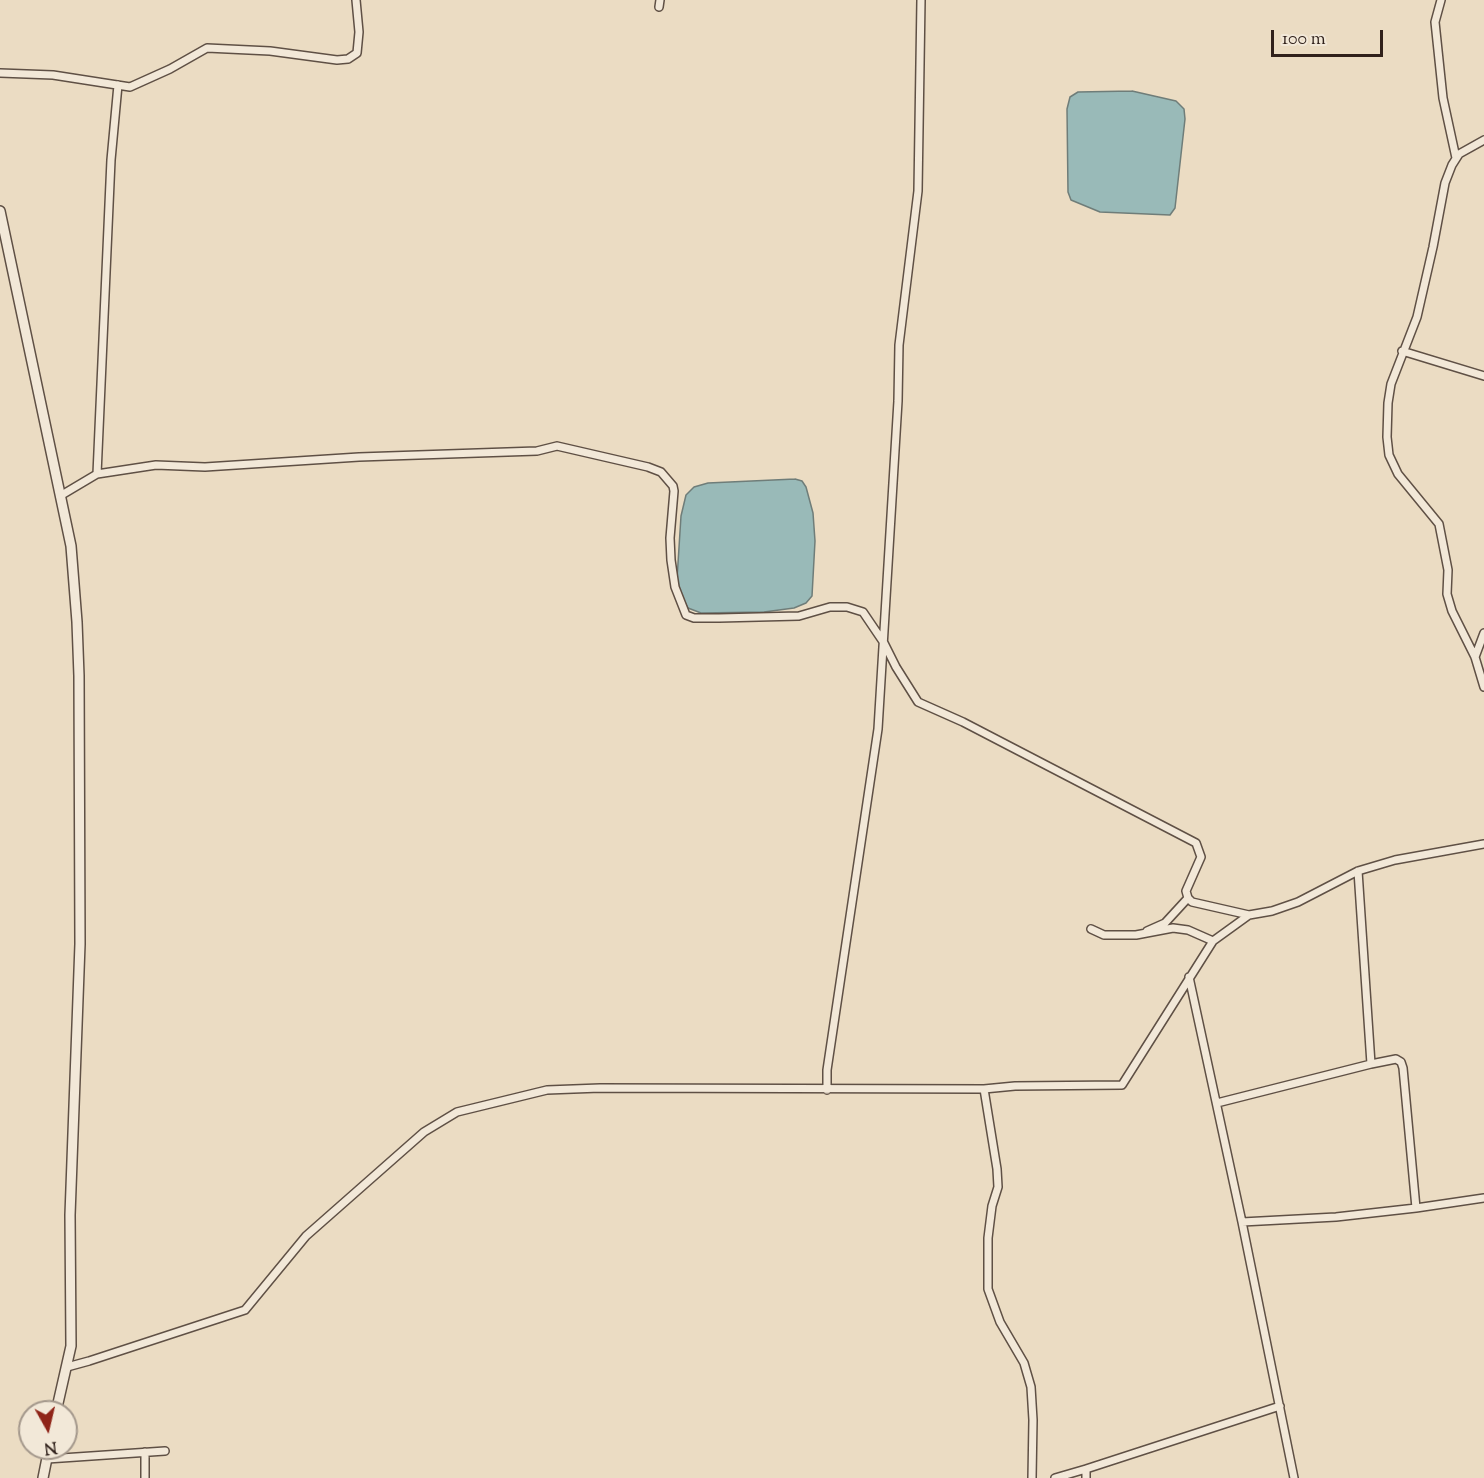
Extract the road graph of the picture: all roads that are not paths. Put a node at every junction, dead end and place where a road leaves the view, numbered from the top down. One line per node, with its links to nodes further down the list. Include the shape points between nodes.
1 (356, 0): 5 (street, via 357,52 348,59 207,48 130,87)
2 (921, 0): 14 (street, via 918,191 899,345)
3 (1441, 0): 7 (street, via 1435,22 1443,98)
4 (0, 73): 5 (street, via 53,75)
5 (118, 85): 11 (street)
6 (1484, 141): 7 (street)
7 (1456, 158): 9 (street, via 1445,183 1416,317)
8 (0, 212): 12 (street)
9 (1402, 351): 10 (street); 15 (street, via 1388,403 1389,455 1398,474 1439,524 1448,570 1447,594)
10 (1484, 376)
11 (97, 474): 12 (street); 14 (street, via 156,465 206,467 563,447 648,467 660,472 673,486 671,560 675,587 686,615 799,615 847,607 863,612)
12 (60, 496): 34 (street, via 71,546 79,676 80,944 70,1215 71,1346)
13 (1484, 633): 15 (street)
14 (884, 643): 19 (street, via 918,702 1196,843 1201,857 1186,891); 29 (street, via 878,729)
15 (1475, 657): 16 (street)
16 (1484, 687)
17 (1484, 844): 18 (street, via 1395,860)
18 (1358, 871): 20 (street, via 1298,902); 27 (street)
19 (1188, 898): 20 (street); 23 (street, via 1165,923)
20 (1249, 915): 25 (street)
21 (1090, 929): 22 (street)
22 (1104, 935): 23 (street); 24 (street)
23 (1136, 935): 25 (street, via 1173,928)
24 (1095, 939)
25 (1213, 941): 26 (street)
26 (1189, 977): 28 (street, via 1122,1085); 30 (street)
27 (1371, 1064): 30 (street); 32 (street, via 1396,1059 1403,1068)
28 (984, 1089): 29 (street); 44 (street, via 998,1187 988,1238 988,1289 1000,1322 1024,1363 1031,1387)
29 (827, 1090): 34 (street, via 547,1090 458,1112 424,1132 306,1236 245,1310)
30 (1217, 1103): 33 (street)
31 (1484, 1197): 32 (street)
32 (1416, 1208): 33 (street)
33 (1242, 1222): 36 (street)
34 (67, 1367): 35 (street)
35 (59, 1400)
36 (1280, 1406): 41 (street); 47 (street)
37 (165, 1450): 38 (street)
38 (145, 1452): 39 (street); 43 (street)
39 (78, 1457)
40 (47, 1460): 42 (street)
41 (1086, 1469): 45 (street); 46 (street)
42 (43, 1478)
43 (144, 1478)
44 (1032, 1478)
45 (1055, 1478)
46 (1086, 1478)
47 (1294, 1478)

